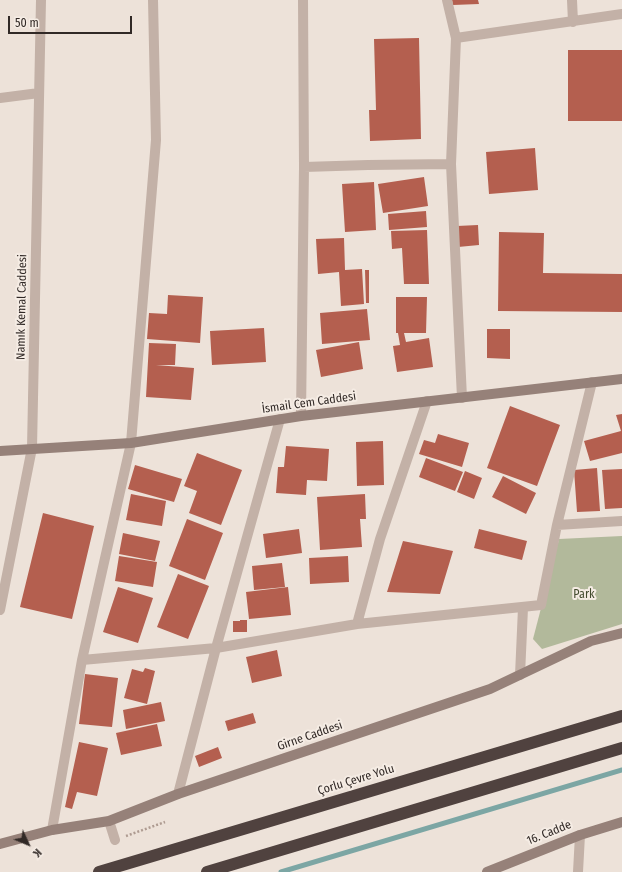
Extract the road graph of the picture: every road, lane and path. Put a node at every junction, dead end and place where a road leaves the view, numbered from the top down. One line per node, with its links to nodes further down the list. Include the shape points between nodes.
1 (41, 0): 9 (street, Namık Kemal Caddesi)
2 (153, 0): 19 (street, via 156,140)
3 (303, 0): 12 (street)
4 (447, 0): 8 (street)
5 (572, 0): 7 (street)
6 (622, 14): 7 (street)
7 (573, 22): 8 (street)
8 (456, 38): 11 (street)
9 (39, 93): 10 (street); 20 (street, Namık Kemal Caddesi)
10 (0, 98)
11 (451, 164): 12 (street); 15 (street)
12 (304, 167): 17 (street)
13 (622, 379): 14 (street, İsmail Cem Caddesi)
14 (592, 382): 15 (street, İsmail Cem Caddesi); 23 (street)
15 (462, 398): 16 (street, İsmail Cem Caddesi)
16 (427, 401): 17 (street, İsmail Cem Caddesi); 26 (street, via 380,539)
17 (301, 416): 18 (street, İsmail Cem Caddesi)
18 (280, 419): 19 (street, İsmail Cem Caddesi); 28 (street)
19 (131, 443): 20 (street, İsmail Cem Caddesi); 29 (street)
20 (32, 448): 21 (street, İsmail Cem Caddesi); 25 (street, Namık Kemal Caddesi)
21 (0, 451)
22 (622, 521): 23 (street)
23 (557, 525): 24 (street, via 541,606)
24 (523, 608): 26 (street); 30 (street)
25 (0, 610)
26 (357, 624): 28 (street)
27 (622, 633): 30 (street, Girne Caddesi, via 591,641)
28 (216, 648): 29 (street); 33 (street)
29 (82, 660): 37 (street)
30 (520, 675): 33 (street, Girne Caddesi, via 490,689)
31 (622, 716): 41 (highway, Çorlu Çevre Yolu)
32 (622, 748): 42 (highway)
33 (178, 794): 34 (street, Girne Caddesi)
34 (109, 821): 37 (street, Girne Caddesi); 39 (street)
35 (165, 822): 39 (path)
36 (622, 822): 38 (street, 16. Cadde)
37 (52, 830): 40 (street, Girne Caddesi)
38 (580, 835): 43 (street, 16. Cadde); 44 (street)
39 (115, 840)
40 (0, 844)
41 (99, 872)
42 (207, 872)
43 (486, 872)
44 (578, 872)

